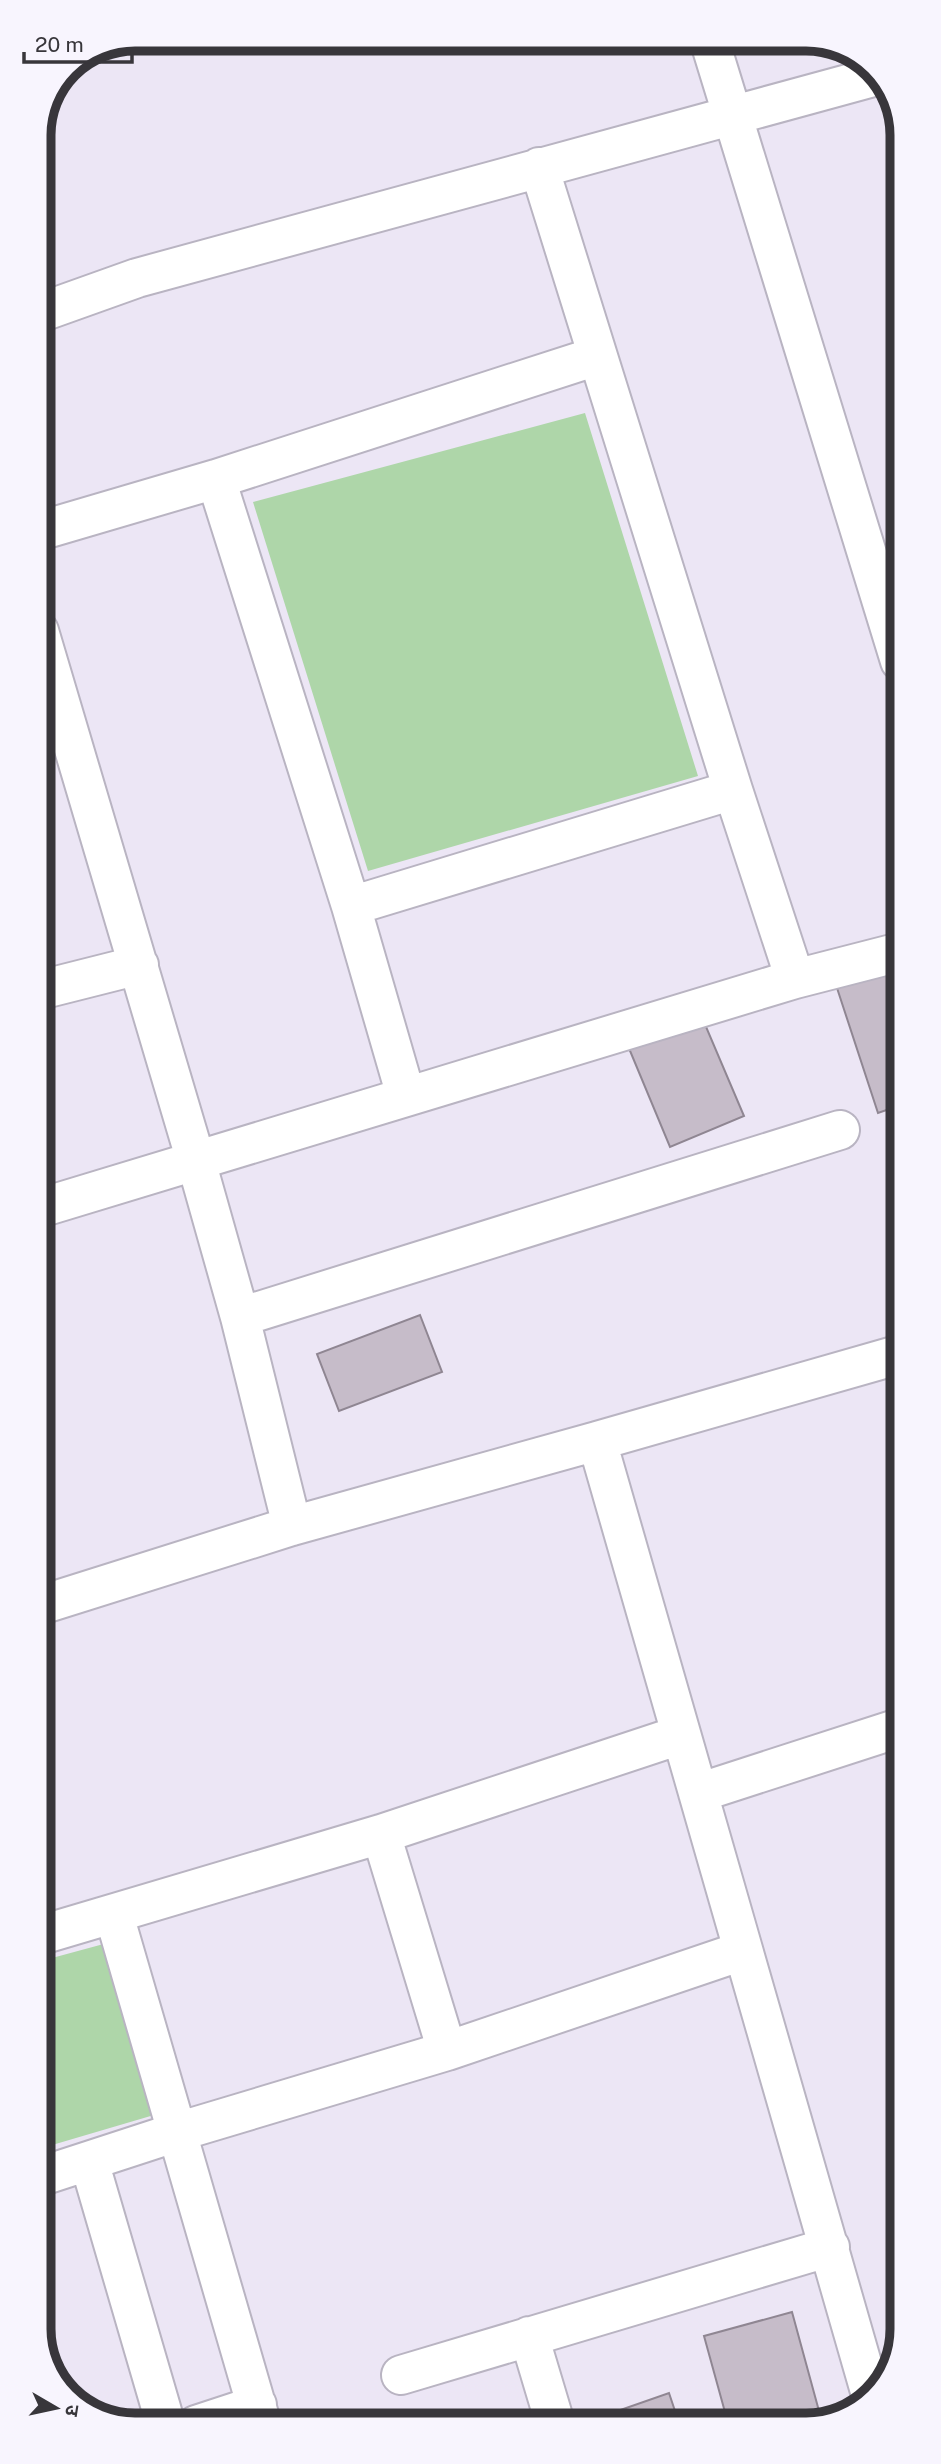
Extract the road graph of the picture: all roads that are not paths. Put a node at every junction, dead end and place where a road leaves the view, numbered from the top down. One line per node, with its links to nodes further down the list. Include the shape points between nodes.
1 (712, 51): 3 (street)
2 (868, 78): 3 (street)
3 (731, 115): 4 (street); 9 (street)
4 (539, 167): 5 (street, via 136,278); 6 (street)
5 (51, 309)
6 (597, 356): 7 (street); 11 (street)
7 (216, 479): 8 (street); 12 (street)
8 (51, 527)
9 (890, 629)
10 (51, 671): 14 (street)
11 (733, 790): 12 (street); 15 (street)
12 (351, 906): 17 (street)
13 (890, 954): 15 (street)
14 (139, 965): 16 (street); 19 (street)
15 (795, 979): 17 (street)
16 (51, 987)
17 (406, 1096): 19 (street)
18 (840, 1130): 21 (street)
19 (196, 1161): 20 (street); 21 (street)
20 (51, 1205)
21 (240, 1317): 24 (street)
22 (890, 1357): 23 (street)
23 (597, 1441): 24 (street); 27 (street)
24 (292, 1526): 25 (street)
25 (51, 1602)
26 (890, 1731): 28 (street)
27 (680, 1735): 28 (street); 29 (street)
28 (698, 1793): 32 (street)
29 (382, 1834): 30 (street); 33 (street)
30 (114, 1915): 31 (street); 34 (street)
31 (51, 1933)
32 (743, 1951): 33 (street); 37 (street)
33 (447, 2051): 34 (street)
34 (177, 2132): 35 (street); 42 (street)
35 (89, 2161): 36 (street); 41 (street)
36 (51, 2173)
37 (830, 2247): 38 (street); 40 (street)
38 (529, 2336): 39 (street); 43 (street)
39 (401, 2375)
40 (868, 2386)
41 (162, 2413)
42 (259, 2413)
43 (552, 2413)

